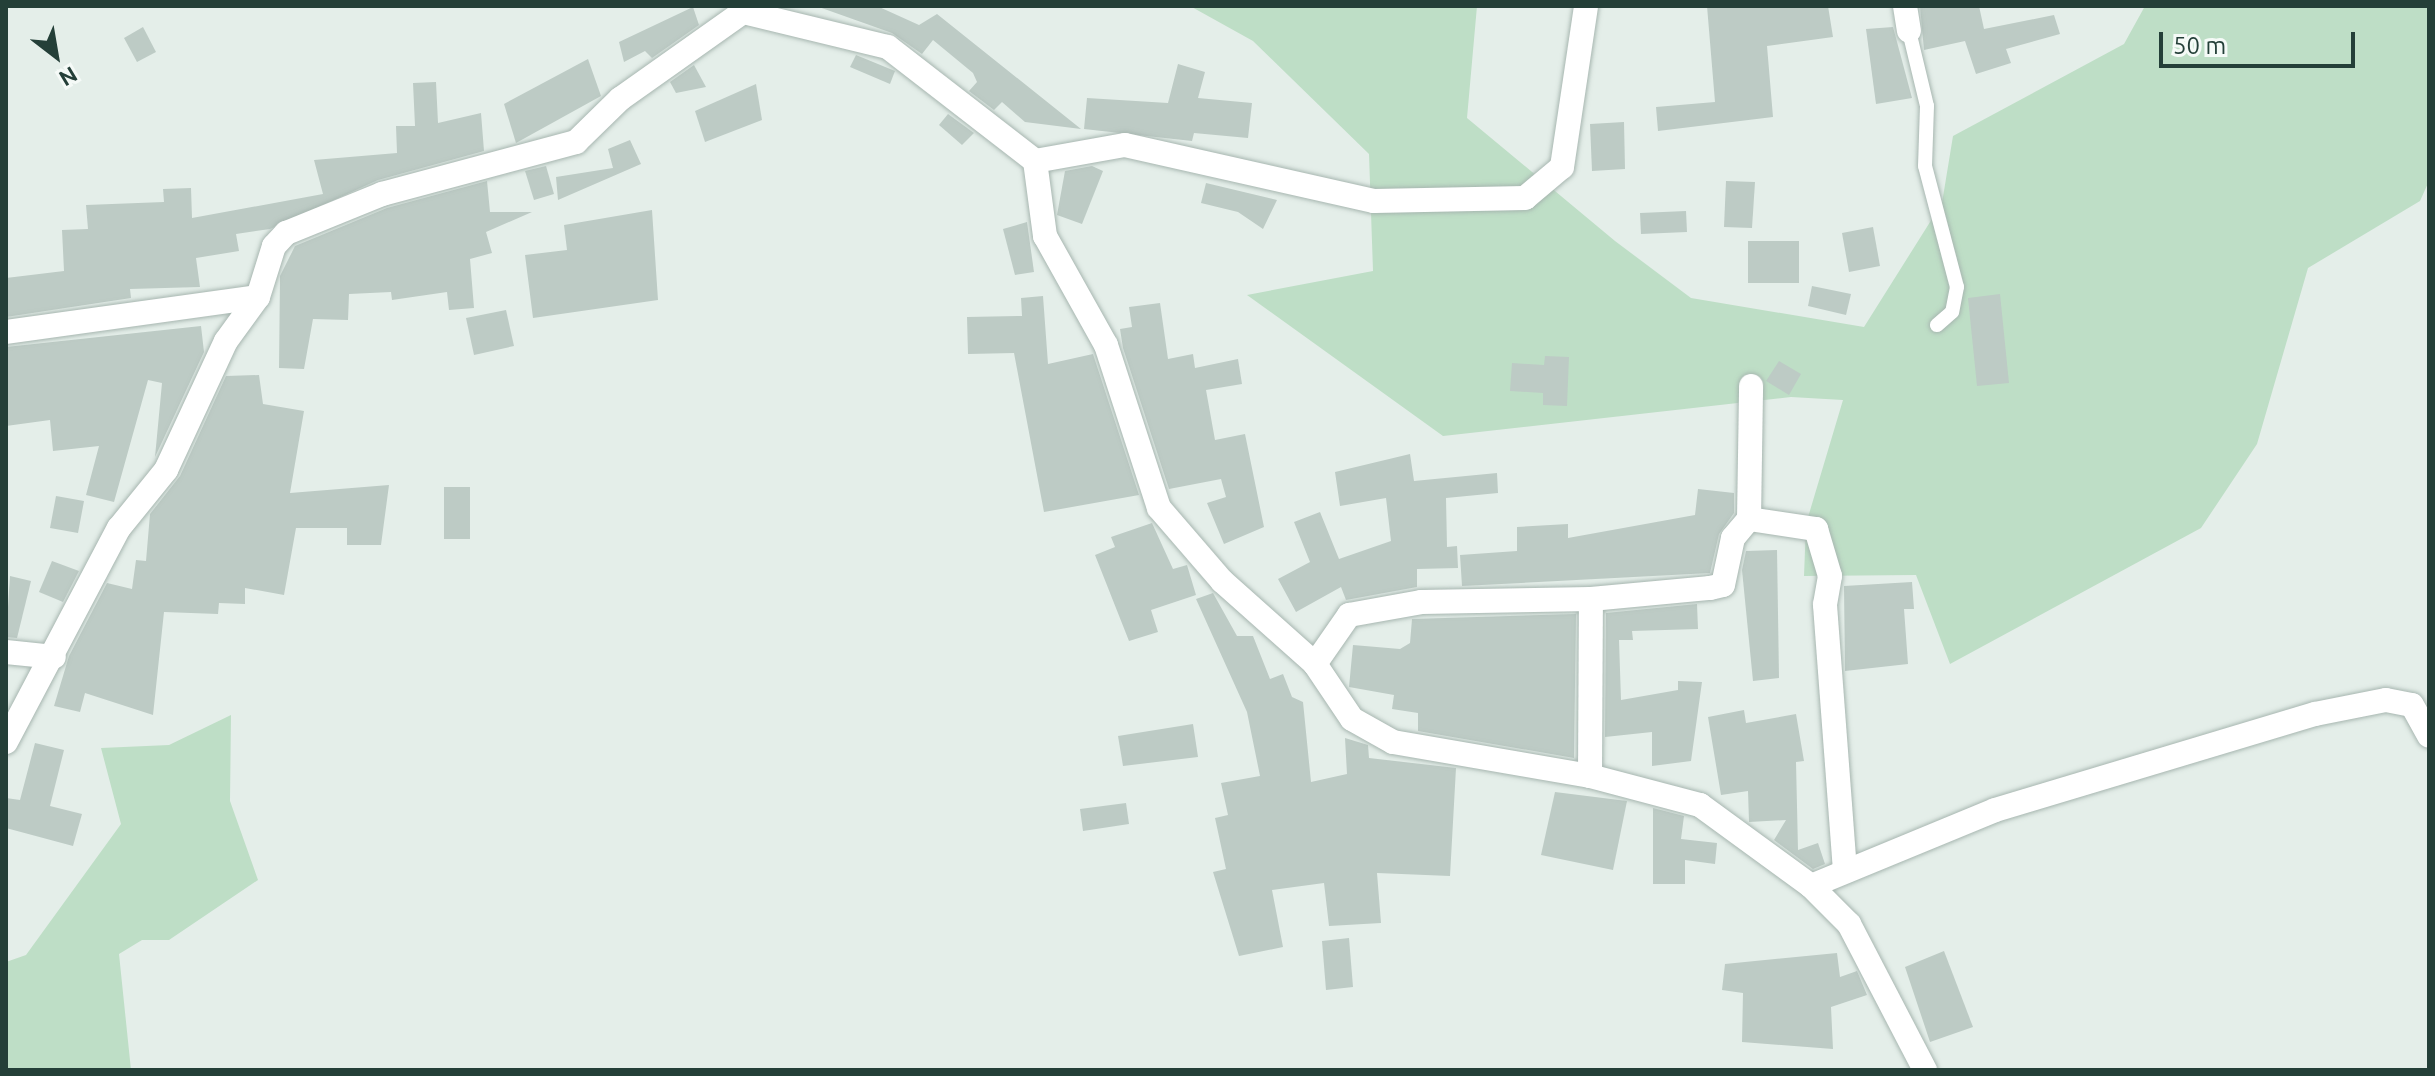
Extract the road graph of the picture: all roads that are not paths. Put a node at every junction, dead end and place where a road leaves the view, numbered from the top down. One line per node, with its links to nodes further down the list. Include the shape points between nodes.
1 (1586, 6): 4 (street, via 1562,167 1525,198 1374,201 1125,145)
2 (1905, 6): 3 (street)
3 (1909, 31): 6 (lane, via 1927,106 1925,166 1957,287 1952,312)
4 (1035, 161): 5 (street, via 888,47 743,12 620,99 576,142 382,194 286,233 274,246); 13 (street, via 1045,236 1106,345 1159,508 1232,591)
5 (258, 297): 7 (street); 12 (street, via 226,341 166,470 119,528)
6 (1937, 325)
7 (6, 332)
8 (1751, 386): 9 (street)
9 (1749, 519): 10 (street, via 1733,538 1723,585); 17 (street, via 1816,529 1825,544)
10 (1591, 599): 13 (street, via 1421,602 1349,615); 16 (street)
11 (6, 652): 12 (street)
12 (54, 657): 15 (street)
13 (1315, 664): 16 (street, via 1352,719 1393,742)
14 (2429, 736): 17 (street, via 2412,705 2386,700 2315,714 1995,810)
15 (6, 742)
16 (1590, 776): 18 (street, via 1700,805)
17 (1845, 868): 18 (street)
18 (1811, 886): 19 (street, via 1849,924)
19 (1925, 1070)

